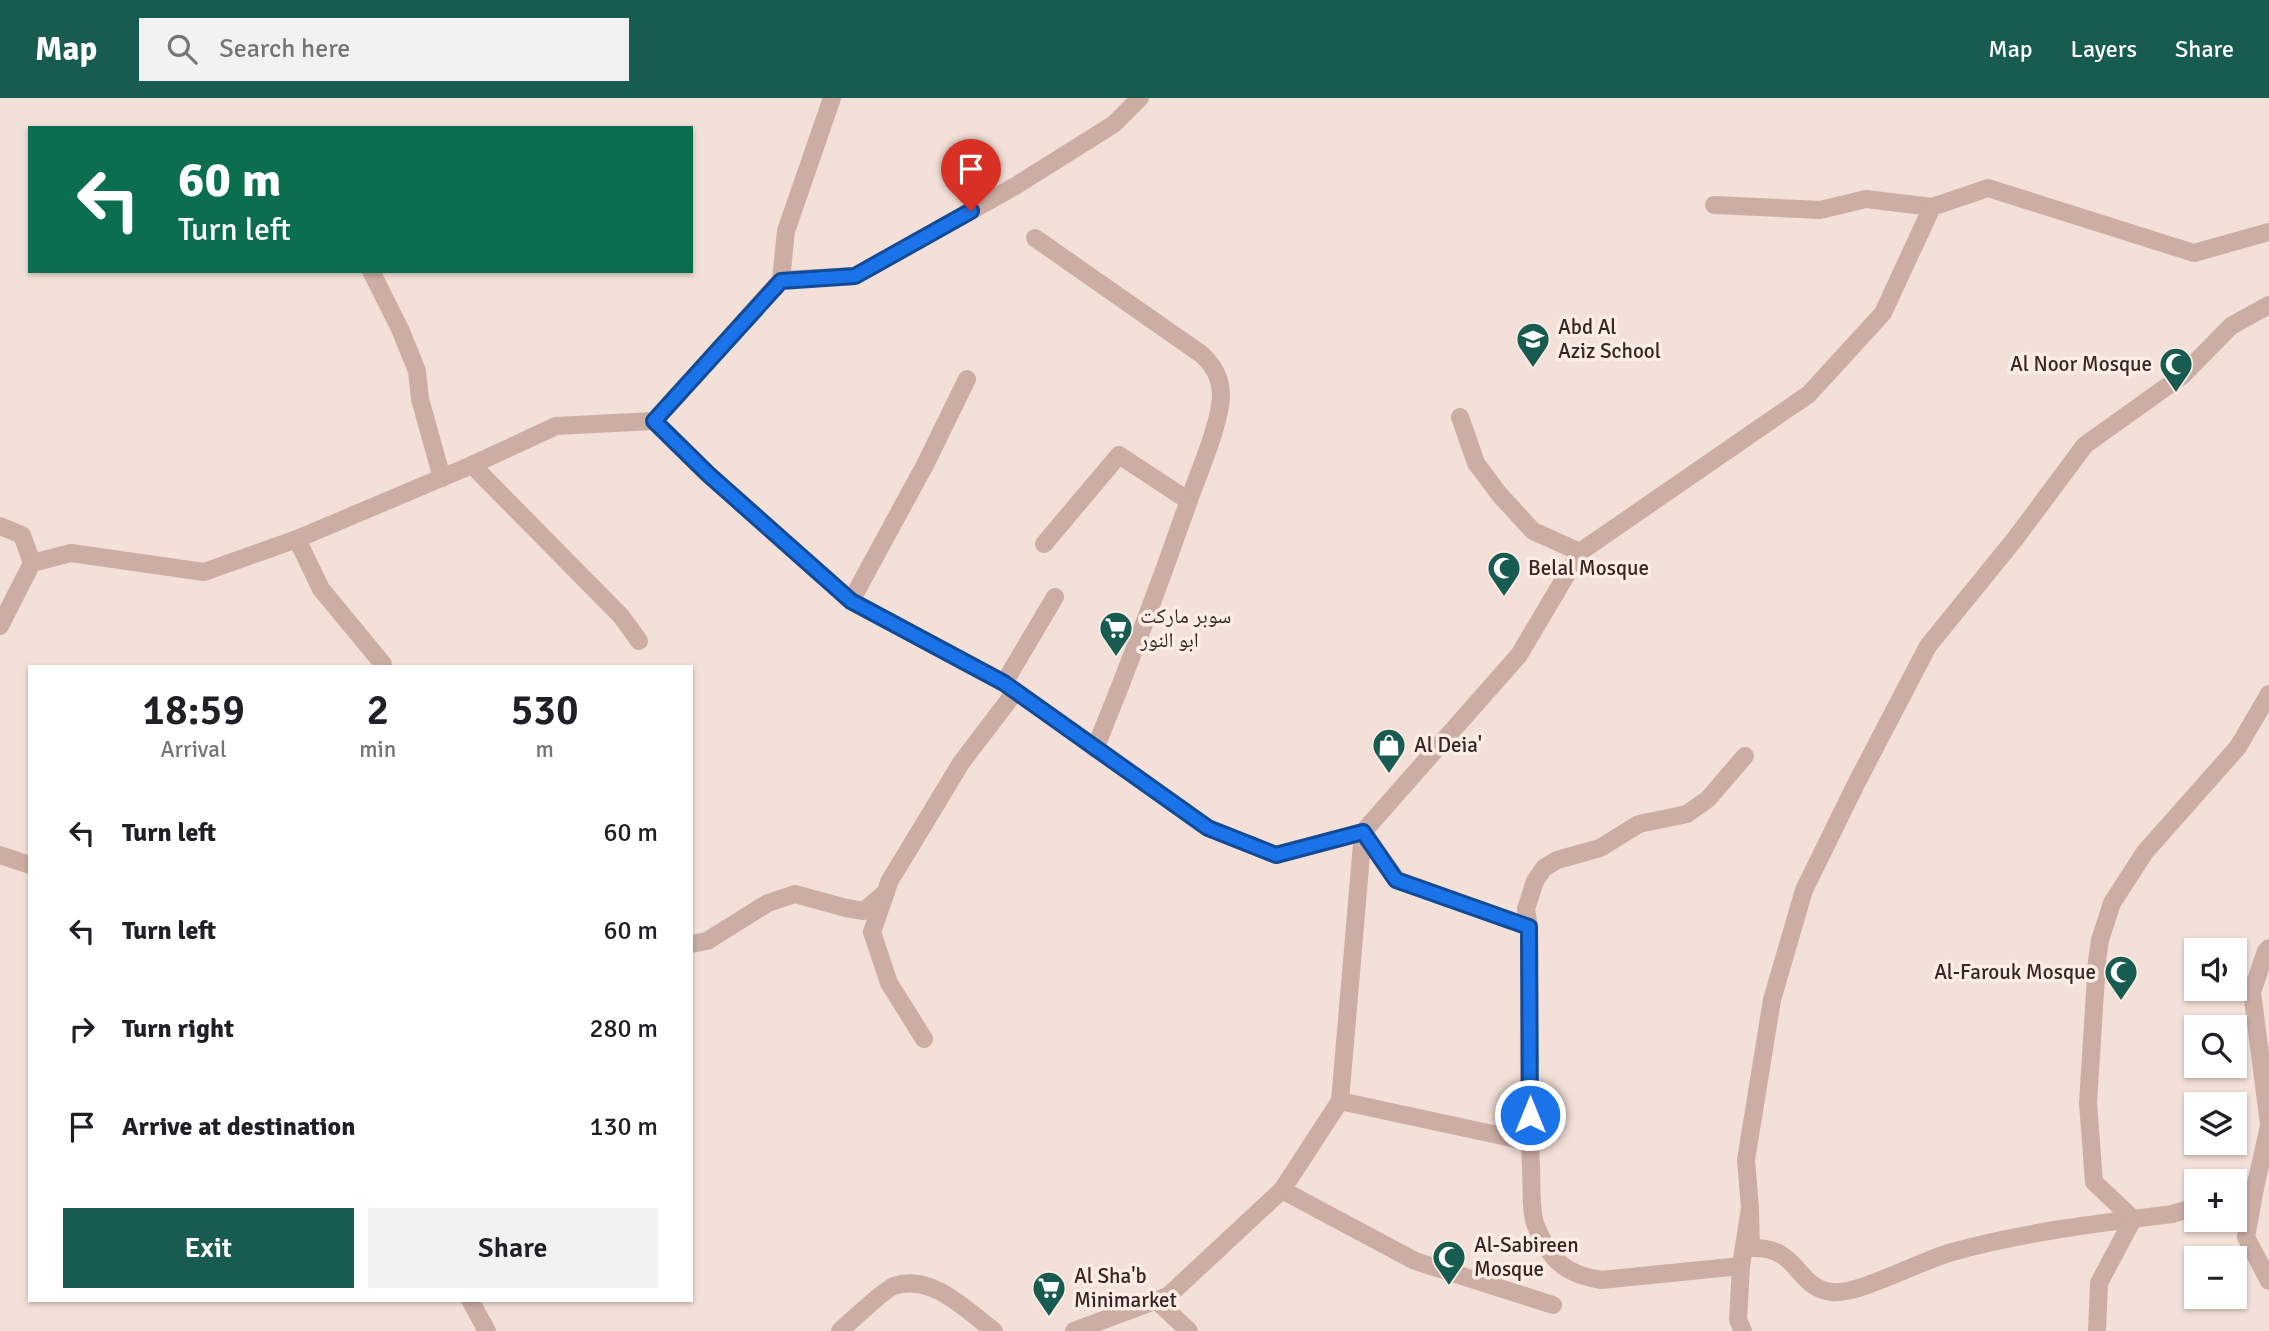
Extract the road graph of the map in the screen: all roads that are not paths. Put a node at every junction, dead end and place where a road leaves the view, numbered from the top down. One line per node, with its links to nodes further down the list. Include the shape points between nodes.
1 (832, 98): 8 (street, via 786,231)
2 (1140, 98): 8 (street, via 1114,124 1017,186 855,276)
3 (1714, 205): 4 (street, via 1820,210 1866,198)
4 (1932, 207): 5 (street, via 1988,188 2194,253); 19 (street, via 1883,313 1810,394)
5 (2269, 232)
6 (1035, 238): 15 (street, via 1199,352 1213,367 1220,383 1220,401)
7 (372, 273): 14 (street, via 418,371 420,399)
8 (781, 281): 12 (street)
9 (2269, 305): 44 (street, via 2231,326 2183,375 2085,445 1928,646 1804,890 1772,1000 1746,1160)
10 (967, 379): 22 (street)
11 (1460, 417): 19 (street, via 1476,463 1499,494 1533,531)
12 (654, 421): 13 (street, via 556,426); 22 (street)
13 (472, 465): 14 (street); 24 (street, via 621,616)
14 (442, 478): 17 (street)
15 (1189, 501): 18 (street, via 1119,455); 28 (street)
16 (0, 526): 20 (street, via 22,535)
17 (297, 539): 20 (street, via 204,572 71,553); 25 (street, via 321,589)
18 (1044, 544)
19 (1580, 552): 30 (street, via 1519,655)
20 (32, 563): 23 (street)
21 (1055, 597): 26 (street)
22 (851, 601): 26 (street)
23 (0, 626)
24 (639, 641)
25 (383, 664)
26 (1010, 687): 28 (street); 33 (street)
27 (2269, 694): 46 (street, via 2238,747 2145,852 2112,903 2100,940 2088,1103 2094,1182)
28 (1096, 749): 30 (street, via 1208,828 1276,855)
29 (1745, 756): 34 (street, via 1708,800 1687,814 1639,824 1600,848 1544,868 1526,909)
30 (1363, 832): 34 (street, via 1396,880); 38 (street)
31 (0, 855): 32 (street)
32 (28, 864)
33 (886, 892): 35 (street, via 864,911 795,894 768,903 707,941); 37 (street, via 872,932 889,983)
34 (1529, 927): 40 (street)
35 (693, 944)
36 (2269, 948): 39 (street, via 2252,992)
37 (924, 1039)
38 (1340, 1101): 40 (street); 42 (street)
39 (2269, 1125): 41 (street)
40 (1530, 1142): 47 (street, via 1534,1223 1549,1252 1571,1273 1601,1280)
41 (2255, 1188): 43 (street); 48 (street, via 2246,1237)
42 (1282, 1190): 49 (street, via 1168,1296); 51 (street, via 1415,1261)
43 (2247, 1190)
44 (1750, 1208): 46 (street, via 1751,1248 1779,1252 1810,1283 1831,1292 1852,1289 1951,1252); 47 (street)
45 (2184, 1210): 46 (street)
46 (2133, 1219): 58 (street, via 2099,1283)
47 (1741, 1266): 57 (street, via 1738,1320)
48 (2269, 1281)
49 (1156, 1300): 55 (street); 56 (street)
50 (471, 1302): 52 (street)
51 (1553, 1305)
52 (487, 1331)
53 (840, 1331): 54 (street, via 893,1286 913,1284 946,1295)
54 (994, 1331)
55 (1074, 1331)
56 (1189, 1331)
57 (1743, 1331)
58 (2096, 1331)

